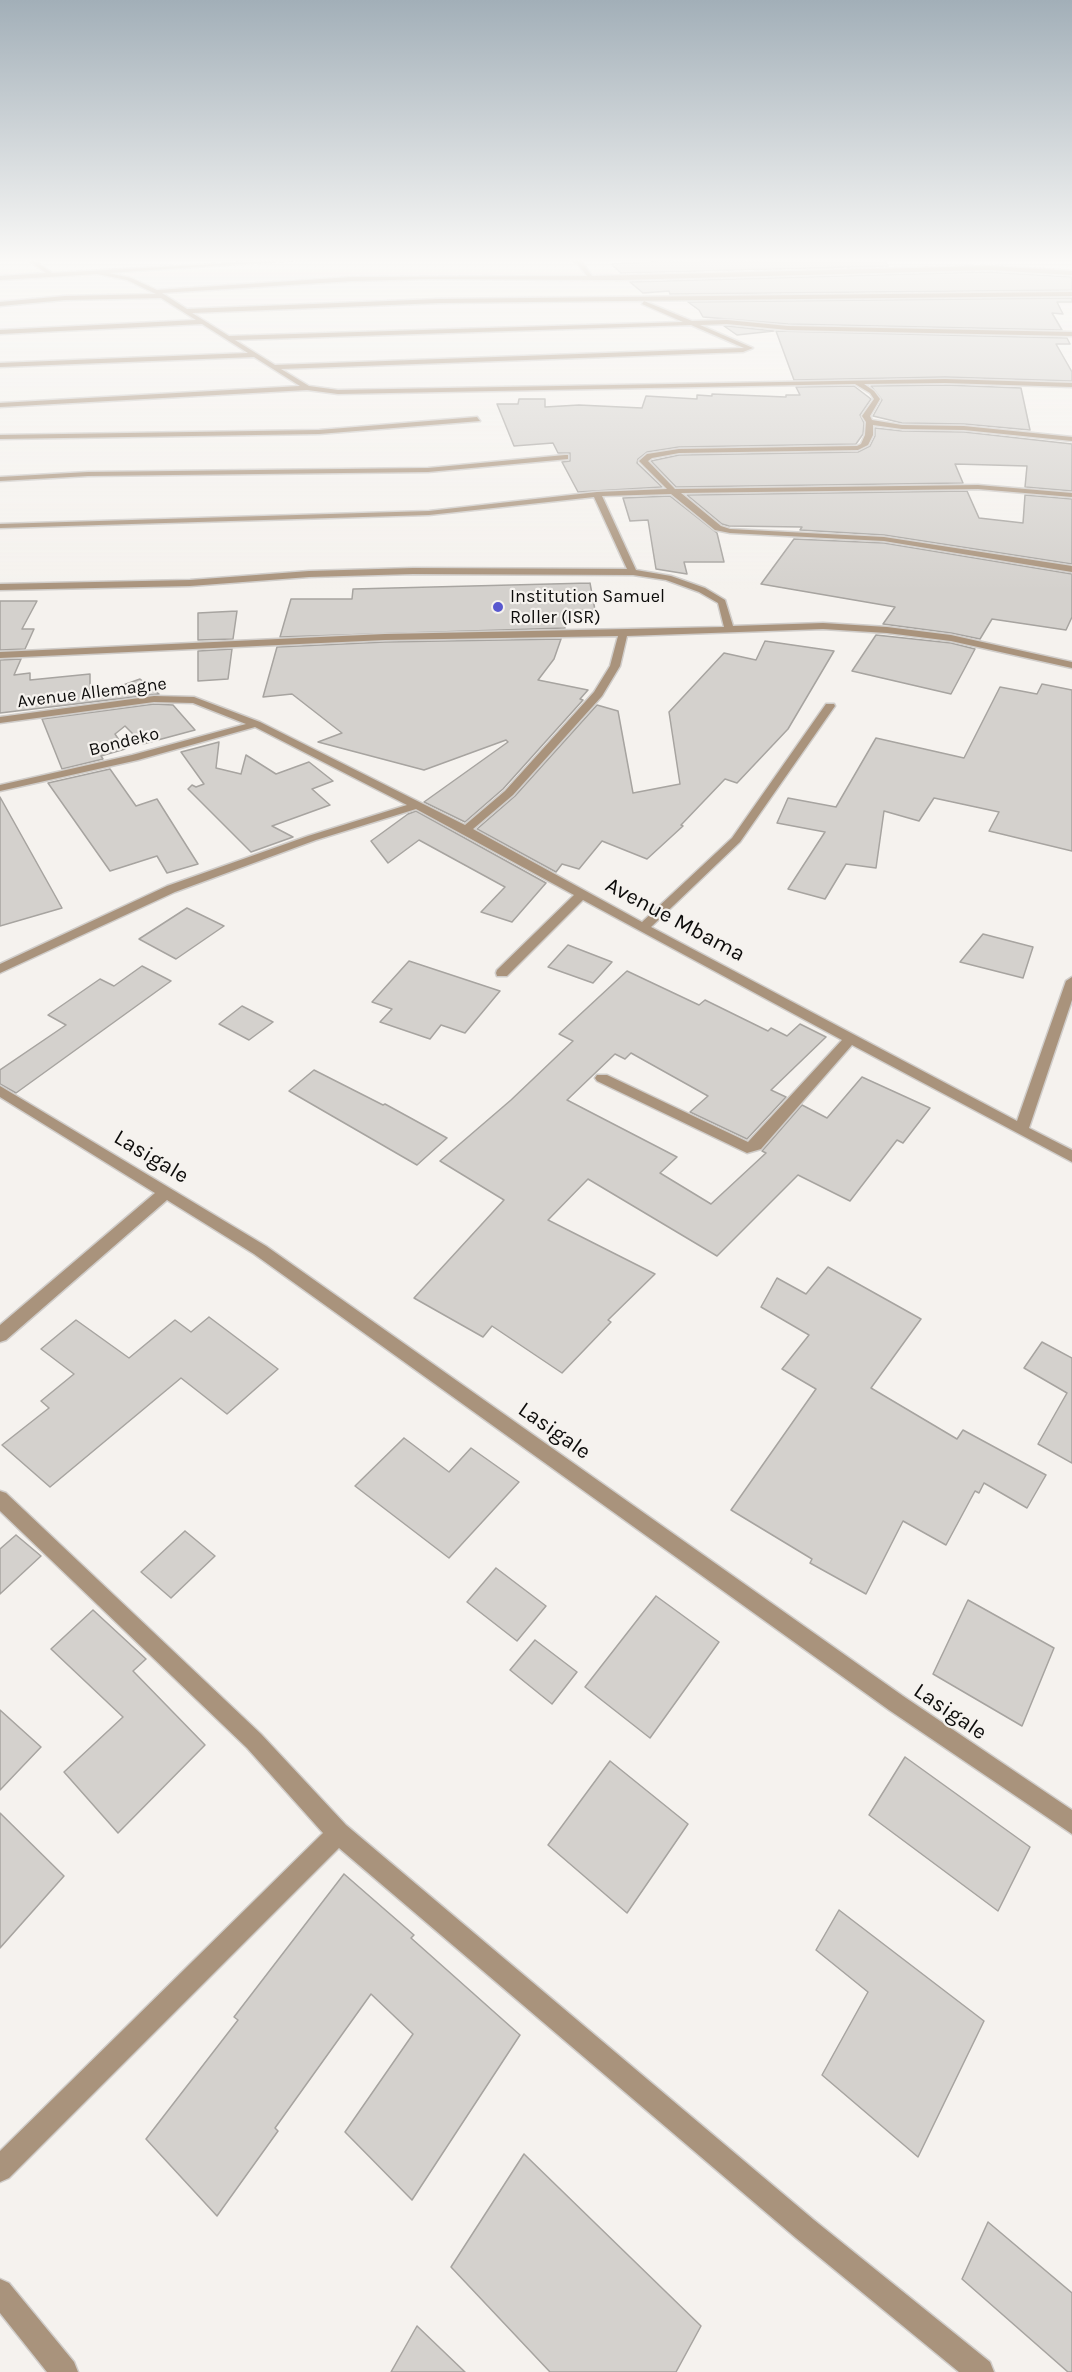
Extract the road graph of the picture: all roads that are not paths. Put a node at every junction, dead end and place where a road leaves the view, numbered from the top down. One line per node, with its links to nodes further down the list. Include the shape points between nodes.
1 (278, 370): 4 (street)
2 (856, 382): 3 (street); 4 (street, via 338,392); 7 (street, via 877,399 866,416)
3 (1072, 385)
4 (307, 388): 5 (street)
5 (0, 405)
6 (477, 419): 8 (street, via 319,432)
7 (870, 422): 9 (street); 12 (street, via 869,435 858,448 679,451 642,460)
8 (0, 437)
9 (1072, 439)
10 (565, 456): 11 (street, via 428,470 88,474)
11 (0, 479)
12 (674, 492): 13 (street); 14 (street, via 978,487); 16 (street, via 718,528 730,531 884,539)
13 (597, 494): 15 (street, via 429,513); 17 (street)
14 (1072, 495)
15 (0, 526)
16 (1072, 569)
17 (633, 572): 18 (street, via 413,571 190,583); 19 (street, via 668,578 702,590 722,602)
18 (0, 587)
19 (729, 629): 20 (street); 22 (street, via 823,626 887,630 951,638)
20 (623, 633): 21 (street, via 385,637); 28 (street, via 615,666 598,694 509,793)
21 (0, 655)
22 (1072, 665)
23 (830, 706): 30 (street, via 736,840)
24 (0, 720): 25 (street, Avenue Allemagne, via 154,699 194,700)
25 (256, 724): 26 (street, Bondeko, via 134,758); 27 (street, Avenue Mbama)
26 (0, 788)
27 (415, 806): 28 (street, Avenue Mbama); 31 (street, via 171,889)
28 (466, 830): 29 (street, Avenue Mbama)
29 (582, 894): 30 (street, Avenue Mbama); 32 (street)
30 (643, 928): 34 (street, Avenue Mbama)
31 (0, 969)
32 (502, 973)
33 (1072, 981): 37 (street)
34 (851, 1038): 35 (street, via 756,1145 747,1148); 37 (street, Avenue Mbama)
35 (602, 1078)
36 (0, 1090): 39 (street, Lasigale)
37 (1021, 1130): 38 (street, Avenue Mbama)
38 (1072, 1157)
39 (167, 1192): 40 (street); 42 (street, Lasigale, via 269,1256 896,1703)
40 (0, 1335)
41 (0, 1499): 43 (street, via 254,1741)
42 (1072, 1823)
43 (338, 1833): 44 (street); 47 (street, via 805,2229)
44 (0, 2169)
45 (0, 2292): 46 (street)
46 (64, 2372)
47 (980, 2372)

